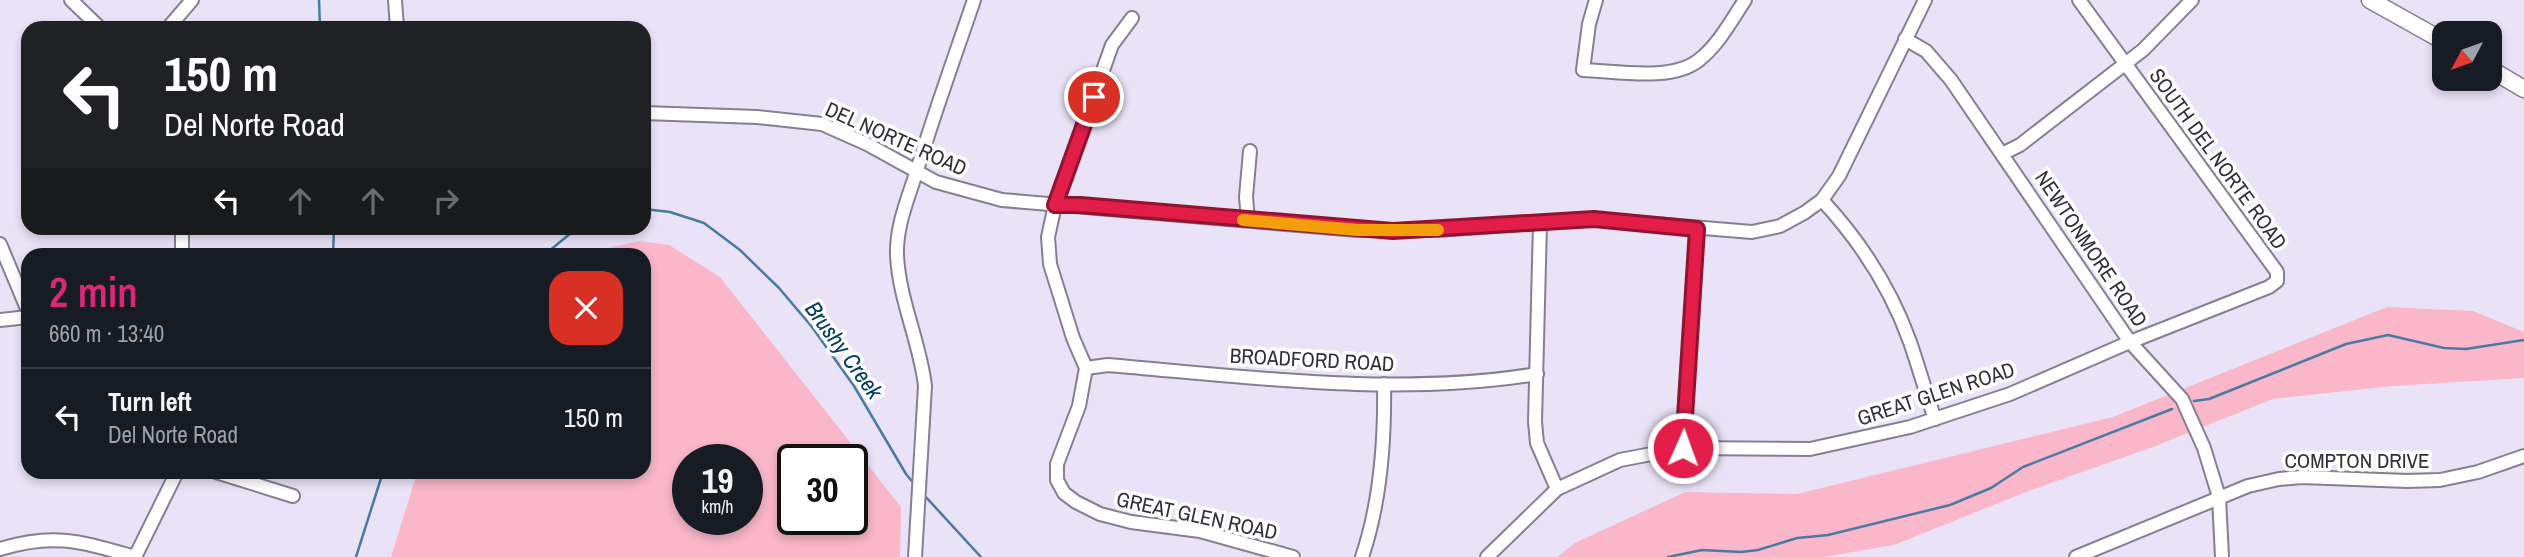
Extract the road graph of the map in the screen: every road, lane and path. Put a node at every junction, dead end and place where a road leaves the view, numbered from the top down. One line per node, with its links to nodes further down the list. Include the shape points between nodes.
1 (71, 0): 12 (street)
2 (192, 0): 13 (street)
3 (395, 0): 14 (street)
4 (974, 0): 23 (street)
5 (1596, 0): 6 (street, via 1583,70 1667,73 1698,61 1720,39)
6 (1745, 0)
7 (1925, 0): 16 (street)
8 (2079, 0): 17 (street, SOUTH DEL NORTE ROAD)
9 (2192, 0): 17 (street)
10 (2370, 0): 15 (street)
11 (1132, 18): 25 (street, via 1112,46)
12 (93, 21)
13 (174, 21)
14 (396, 21)
15 (2432, 35)
16 (1905, 39): 22 (street, NEWTONMORE ROAD, via 1936,61); 24 (street, DEL NORTE ROAD, via 1839,176)
17 (2126, 64): 22 (street); 33 (street, SOUTH DEL NORTE ROAD, via 2278,276 2269,286)
18 (2502, 76): 19 (street)
19 (2524, 89)
20 (651, 113): 23 (street, DEL NORTE ROAD, via 822,124)
21 (1250, 151): 26 (street)
22 (2002, 154): 33 (street, NEWTONMORE ROAD)
23 (916, 172): 25 (street, DEL NORTE ROAD, via 981,196); 47 (street, via 899,230 897,255 925,386)
24 (1822, 200): 28 (street, DEL NORTE ROAD, via 1766,230); 37 (street, via 1854,237 1888,293)
25 (1055, 205): 26 (street, DEL NORTE ROAD); 34 (street, via 1048,237 1051,264)
26 (1248, 220): 27 (street, DEL NORTE ROAD, via 1393,231)
27 (1540, 223): 28 (street, DEL NORTE ROAD, via 1594,219); 35 (street)
28 (1697, 229): 38 (street)
29 (0, 244): 30 (street)
30 (21, 294)
31 (21, 318): 32 (street)
32 (0, 320)
33 (2130, 342): 37 (street, GREAT GLEN ROAD, via 2010,394); 44 (street, NEWTONMORE ROAD, via 2182,399 2204,447)
34 (1086, 368): 36 (street, BROADFORD ROAD, via 1108,365); 48 (street, GREAT GLEN ROAD, via 1079,406 1057,464 1057,480 1064,493 1115,519 1200,531)
35 (1537, 374): 36 (street, BROADFORD ROAD); 42 (street, via 1536,435)
36 (1384, 384): 49 (street, via 1382,466)
37 (1935, 419): 38 (street, GREAT GLEN ROAD, via 1810,449)
38 (1683, 448): 42 (street, GREAT GLEN ROAD, via 1620,460)
39 (2524, 456): 44 (street, COMPTON DRIVE, via 2440,480 2279,479)
40 (174, 479): 46 (street)
41 (238, 479): 43 (street)
42 (1557, 489): 50 (street, GREAT GLEN ROAD)
43 (293, 496)
44 (2219, 497): 51 (street, COMPTON DRIVE); 52 (street, NEWTONMORE ROAD)
45 (0, 549): 46 (street, via 36,539 66,539)
46 (135, 557)
47 (915, 557)
48 (1293, 557)
49 (1362, 557)
50 (1487, 557)
51 (2076, 557)
52 (2222, 557)

